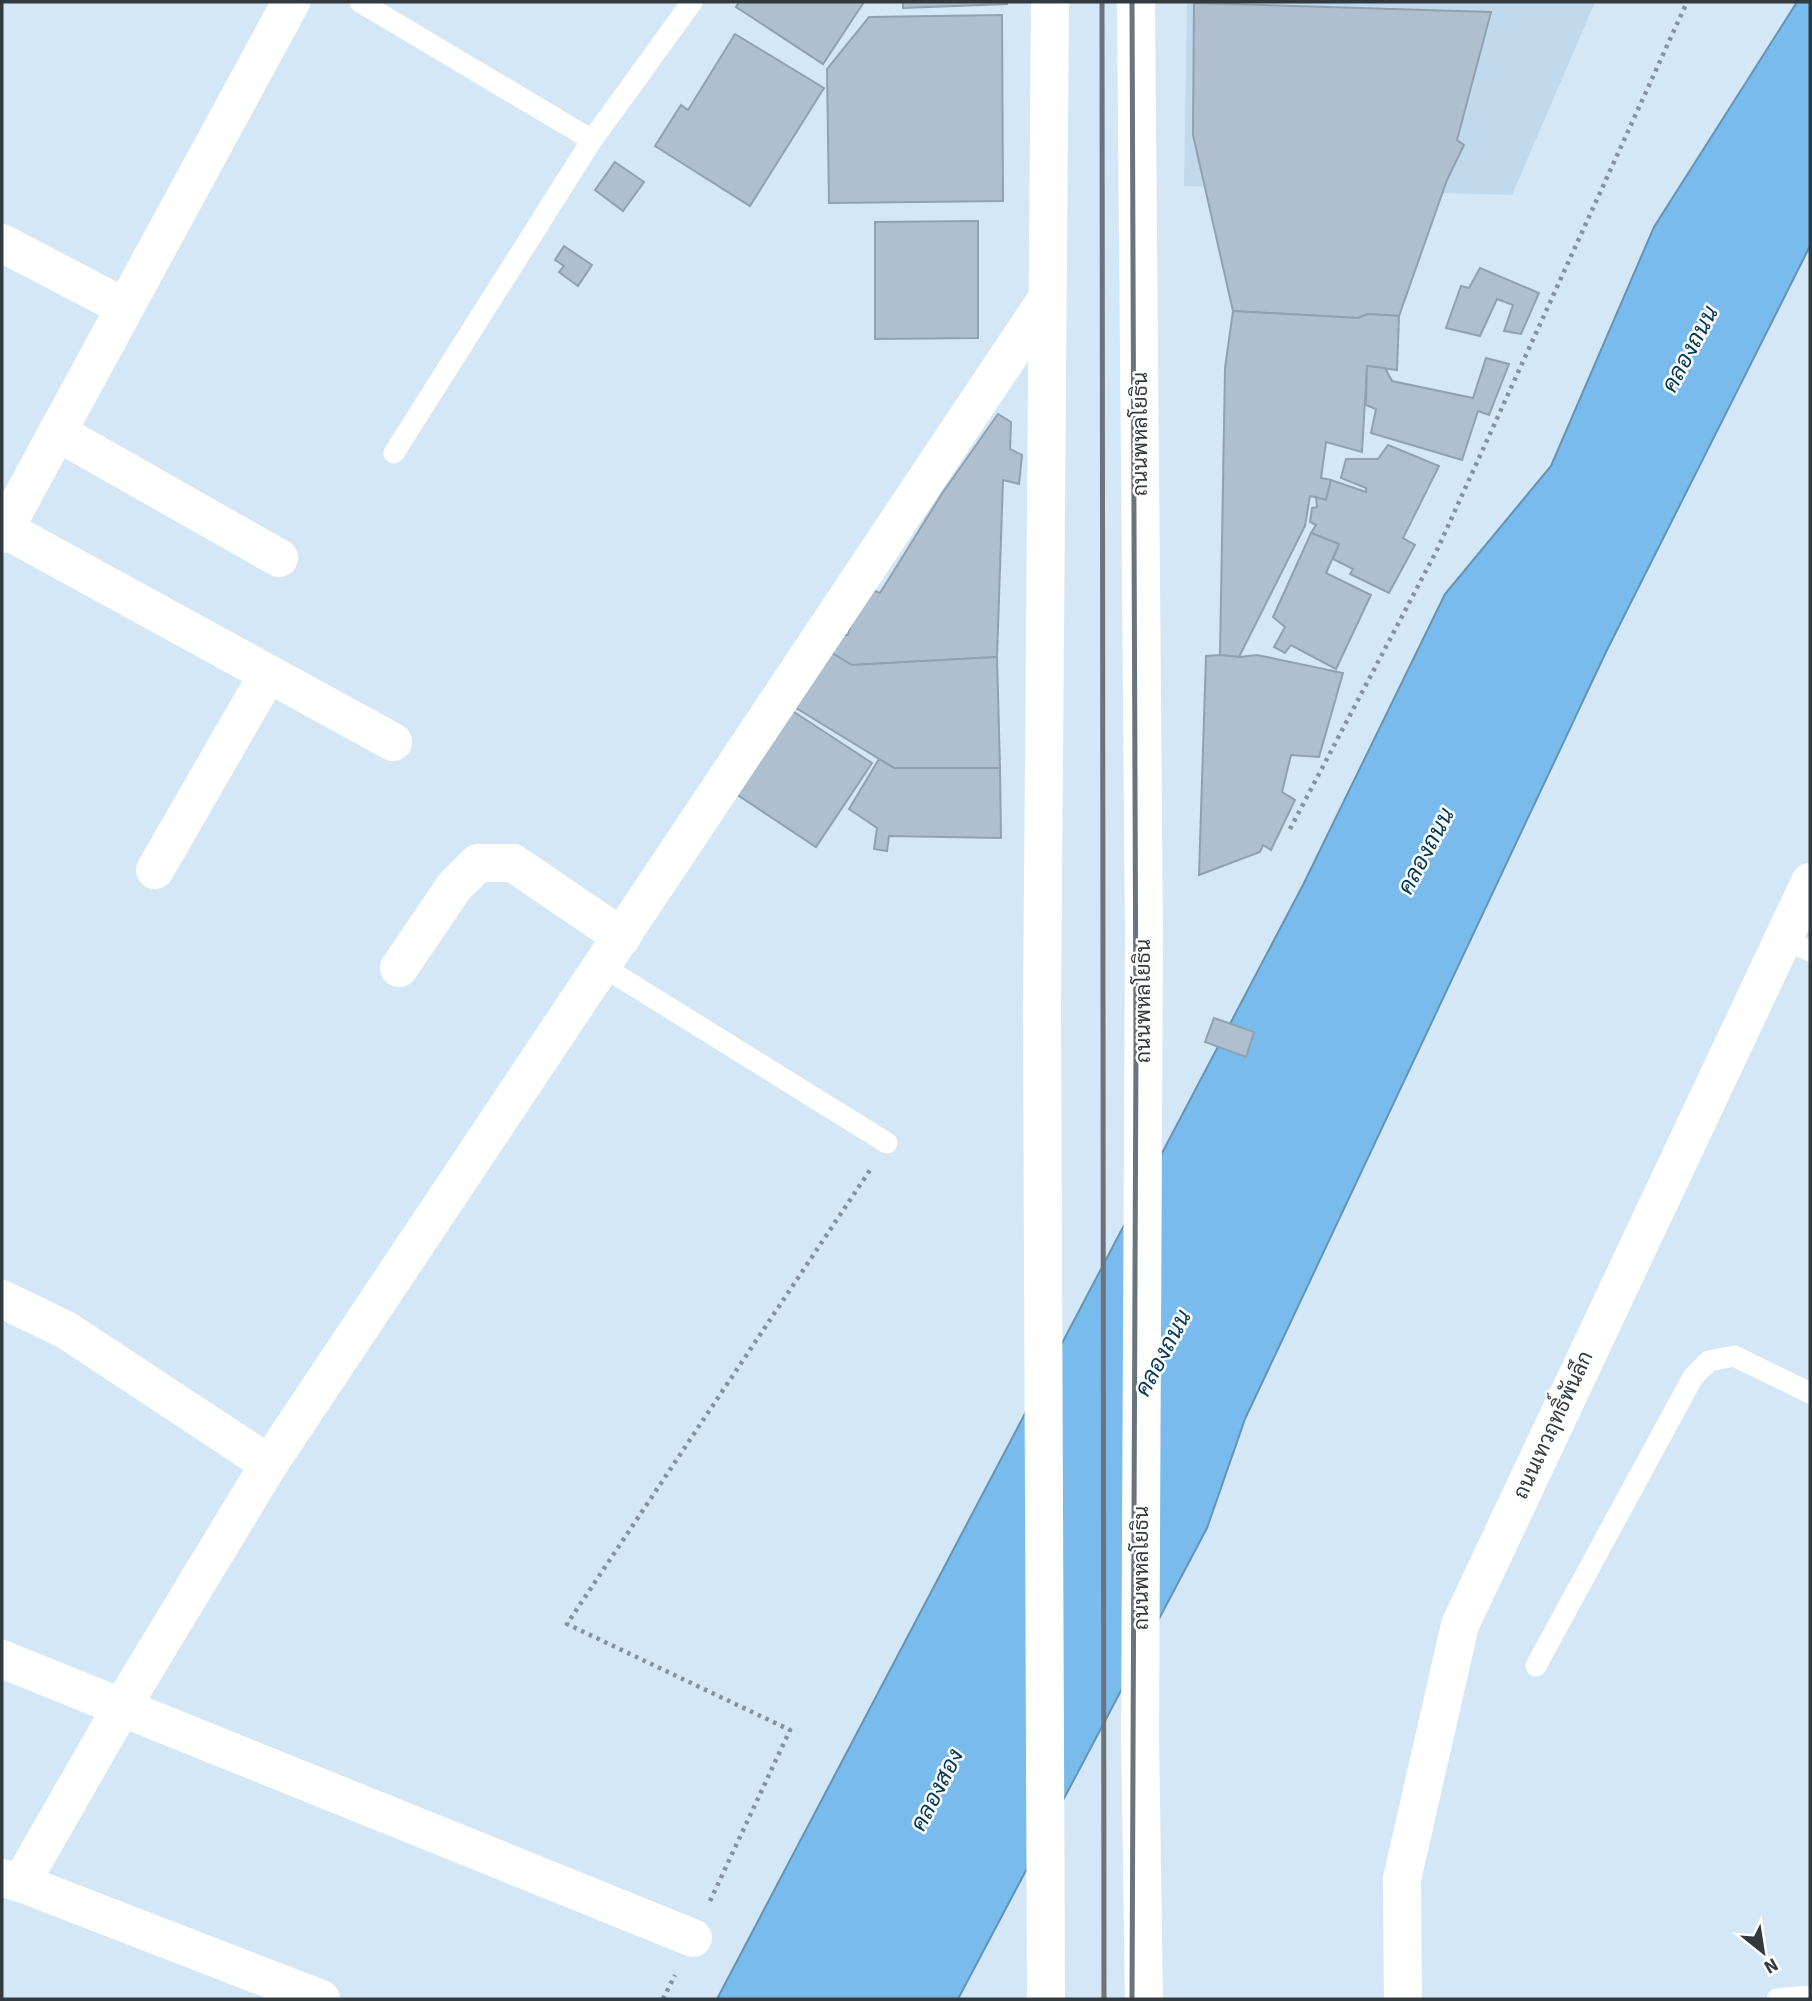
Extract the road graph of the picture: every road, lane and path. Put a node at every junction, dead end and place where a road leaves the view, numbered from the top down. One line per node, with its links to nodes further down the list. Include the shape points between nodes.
1 (291, 2): 10 (street)
2 (360, 2): 7 (lane)
3 (692, 2): 7 (lane)
4 (1049, 2): 9 (street)
5 (1136, 2): 35 (street, ถนนพหลโยธิน)
6 (1687, 2): 17 (path, via 1437,550)
7 (592, 140): 12 (lane)
8 (2, 243): 10 (street)
9 (1046, 300): 21 (street); 34 (street, via 1042,1029)
10 (124, 307): 11 (street)
11 (57, 432): 13 (street); 14 (street)
12 (394, 453)
13 (3, 532): 15 (street)
14 (279, 558)
15 (268, 674): 16 (street); 18 (street)
16 (393, 742)
17 (1290, 829)
18 (155, 870)
19 (1810, 882): 20 (street, ถนนเทวฤทธิ์พันลึก)
20 (1796, 945): 36 (street, ถนนเทวฤทธิ์พันลึก, via 1460,1625 1402,1879)
21 (612, 952): 22 (street, via 513,863 478,863 454,887); 23 (lane); 26 (street)
22 (399, 968)
23 (887, 1143): 31 (path, via 566,1624 790,1730)
24 (2, 1299): 26 (street, via 66,1330)
25 (1810, 1393): 28 (lane, via 1734,1356 1709,1361 1693,1377)
26 (270, 1464): 29 (street)
27 (2, 1659): 29 (street)
28 (1536, 1666)
29 (123, 1705): 30 (street); 31 (street)
30 (11, 1880): 33 (street)
31 (693, 1938)
32 (1810, 1996): 37 (lane)
33 (321, 1999)
34 (1046, 1999)
35 (1144, 1999)
36 (1403, 1999)
37 (1777, 1999)

